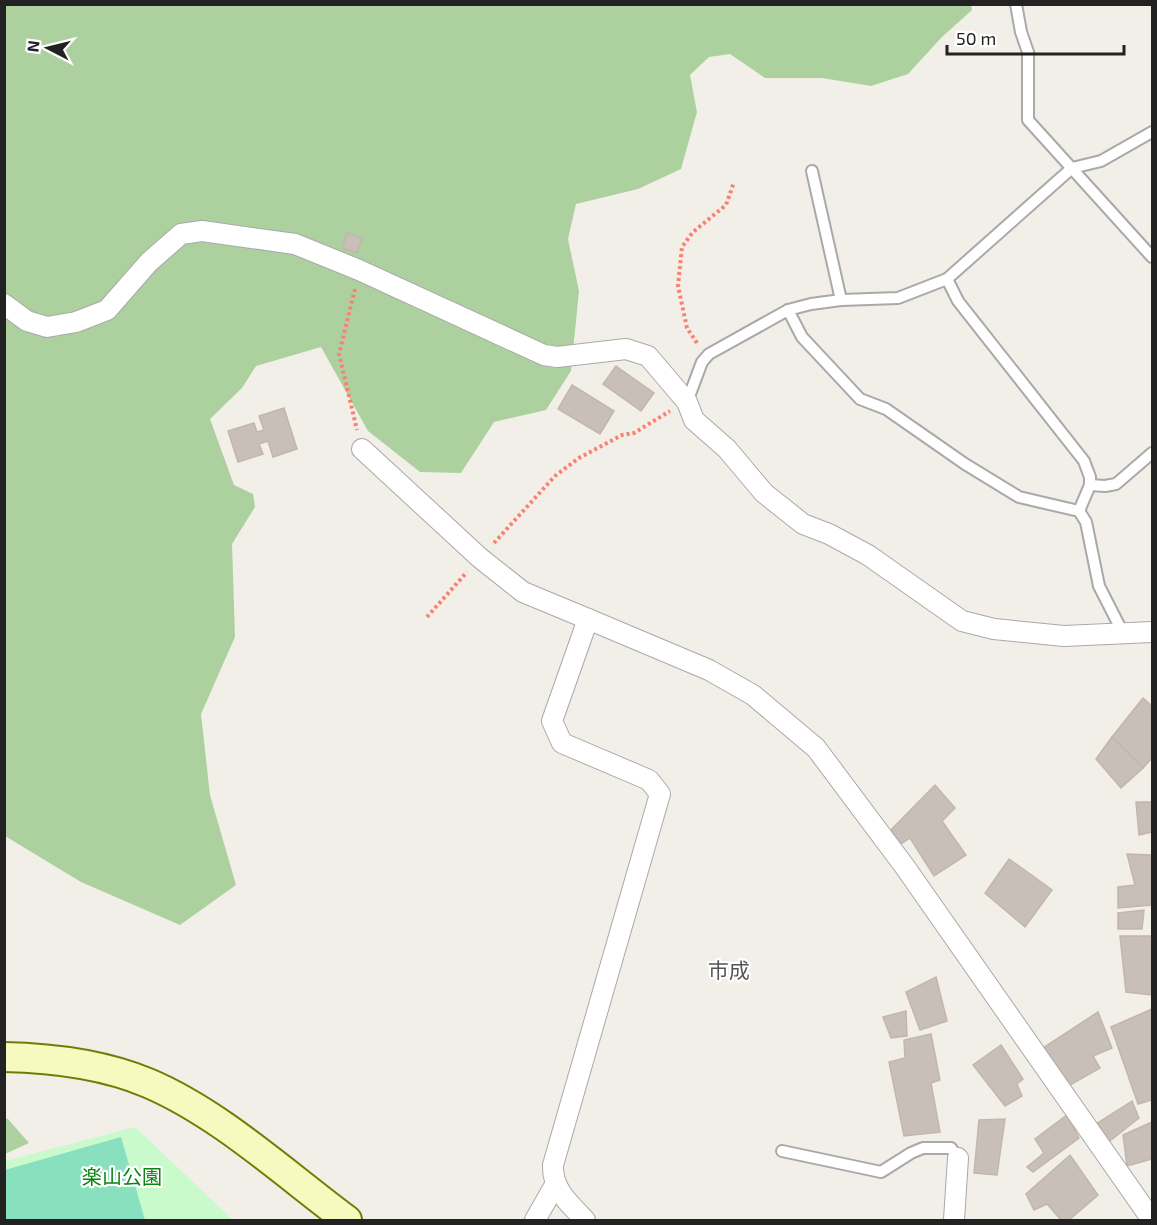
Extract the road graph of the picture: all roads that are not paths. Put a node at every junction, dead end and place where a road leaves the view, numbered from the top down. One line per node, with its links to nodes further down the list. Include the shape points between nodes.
1 (1016, 4): 3 (lane, via 1028,52 1028,120)
2 (1152, 132): 3 (lane, via 1101,161)
3 (1072, 168): 5 (lane); 6 (lane)
4 (812, 171): 7 (lane)
5 (1152, 257)
6 (946, 279): 7 (lane, via 898,298); 13 (lane, via 958,301 1084,461)
7 (841, 300): 9 (lane)
8 (4, 304): 10 (street, via 27,321 47,327 76,322 107,310 149,262 181,234 202,231 295,244 544,356 626,349 648,356)
9 (788, 310): 10 (lane, via 709,354); 14 (lane, via 802,337 860,399 886,409 1019,497)
10 (682, 405): 17 (street, via 764,493 803,524 868,555 962,621 994,629 1064,636)
11 (362, 448): 15 (street, via 480,558 523,592)
12 (1152, 453): 13 (lane, via 1116,484)
13 (1090, 484): 14 (lane)
14 (1079, 511): 17 (lane, via 1086,522 1099,586)
15 (588, 619): 21 (street, via 552,721 562,743 649,780 660,794 553,1166); 22 (street, via 709,670 753,695 816,747 905,867)
16 (1152, 632): 17 (street)
17 (1123, 633)
18 (4, 1057): 23 (street, via 70,1062 113,1071 181,1099 220,1122)
19 (782, 1151): 20 (lane, via 872,1172 888,1170 923,1149 951,1148)
20 (958, 1158): 26 (street)
21 (555, 1185): 24 (street); 25 (street)
22 (1152, 1220)
23 (347, 1221)
24 (535, 1221)
25 (585, 1221)
26 (954, 1221)

